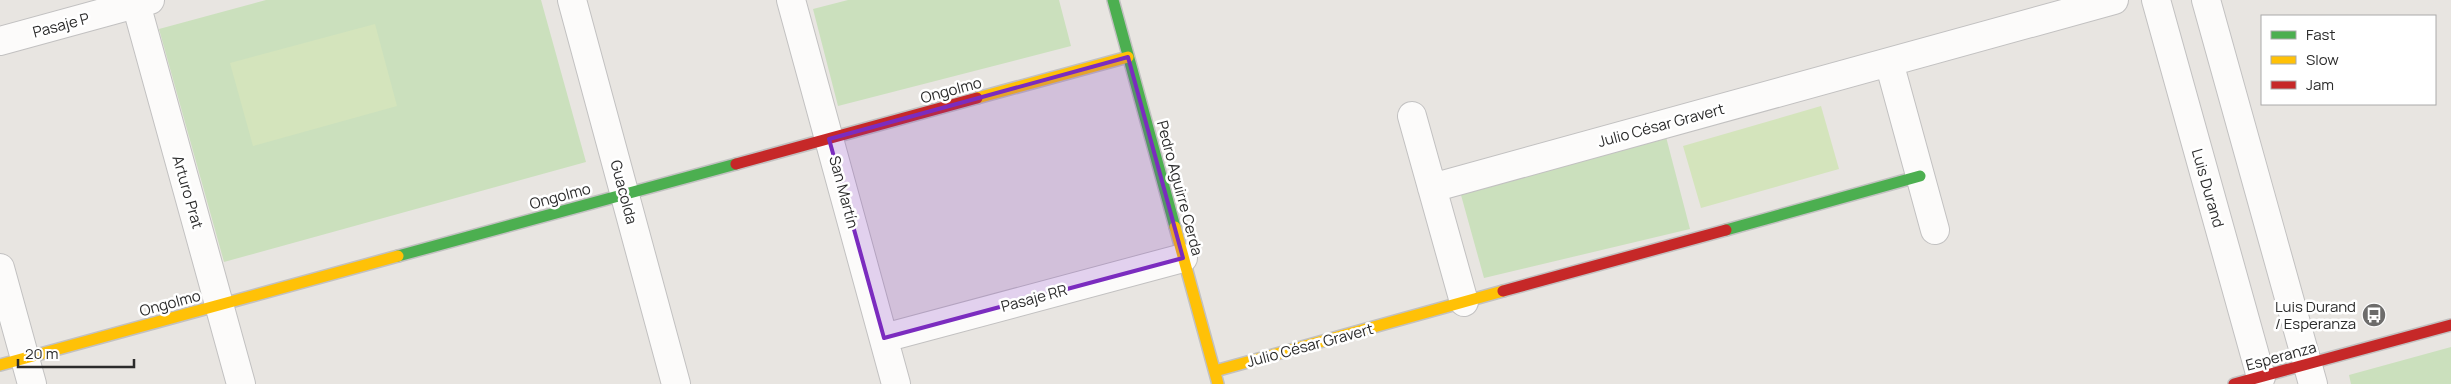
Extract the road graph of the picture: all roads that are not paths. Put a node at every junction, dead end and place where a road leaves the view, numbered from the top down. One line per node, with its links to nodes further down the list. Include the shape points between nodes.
1 (572, 0): 15 (street, Guacolda)
2 (1113, 0): 9 (street, Pedro Aguirre Cerda)
3 (2114, 0): 10 (street, Julio César Gravert)
4 (2156, 0): 26 (street, Luis Durand)
5 (2206, 0): 25 (street)
6 (140, 1): 8 (street, Pasaje P); 20 (street, Arturo Prat)
7 (796, 1): 12 (street, San Martín)
8 (0, 41)
9 (1128, 57): 12 (street, Ongolmo); 17 (street, Pedro Aguirre Cerda)
10 (1889, 62): 13 (street); 14 (street, Julio César Gravert)
11 (1412, 116): 14 (street)
12 (829, 139): 15 (street, Ongolmo); 22 (street, San Martín)
13 (1920, 176): 16 (street); 19 (street, Julio César Gravert)
14 (1432, 188): 19 (street)
15 (624, 194): 20 (street, Ongolmo); 29 (street, Guacolda)
16 (1935, 230)
17 (1183, 258): 22 (street, Pasaje RR); 24 (street, Pedro Aguirre Cerda)
18 (0, 268): 23 (street)
19 (1464, 302): 24 (street, Julio César Gravert)
20 (219, 305): 23 (street, Ongolmo); 28 (street, Arturo Prat)
21 (2451, 325): 25 (street, Esperanza)
22 (884, 338): 30 (street, San Martín)
23 (12, 362): 27 (street)
24 (1215, 371): 31 (street, Pedro Aguirre Cerda)
25 (2311, 374): 26 (street, Esperanza)
26 (2260, 377): 32 (street, Esperanza)
27 (32, 384)
28 (241, 384)
29 (676, 384)
30 (896, 384)
31 (1218, 384)
32 (2234, 384)

